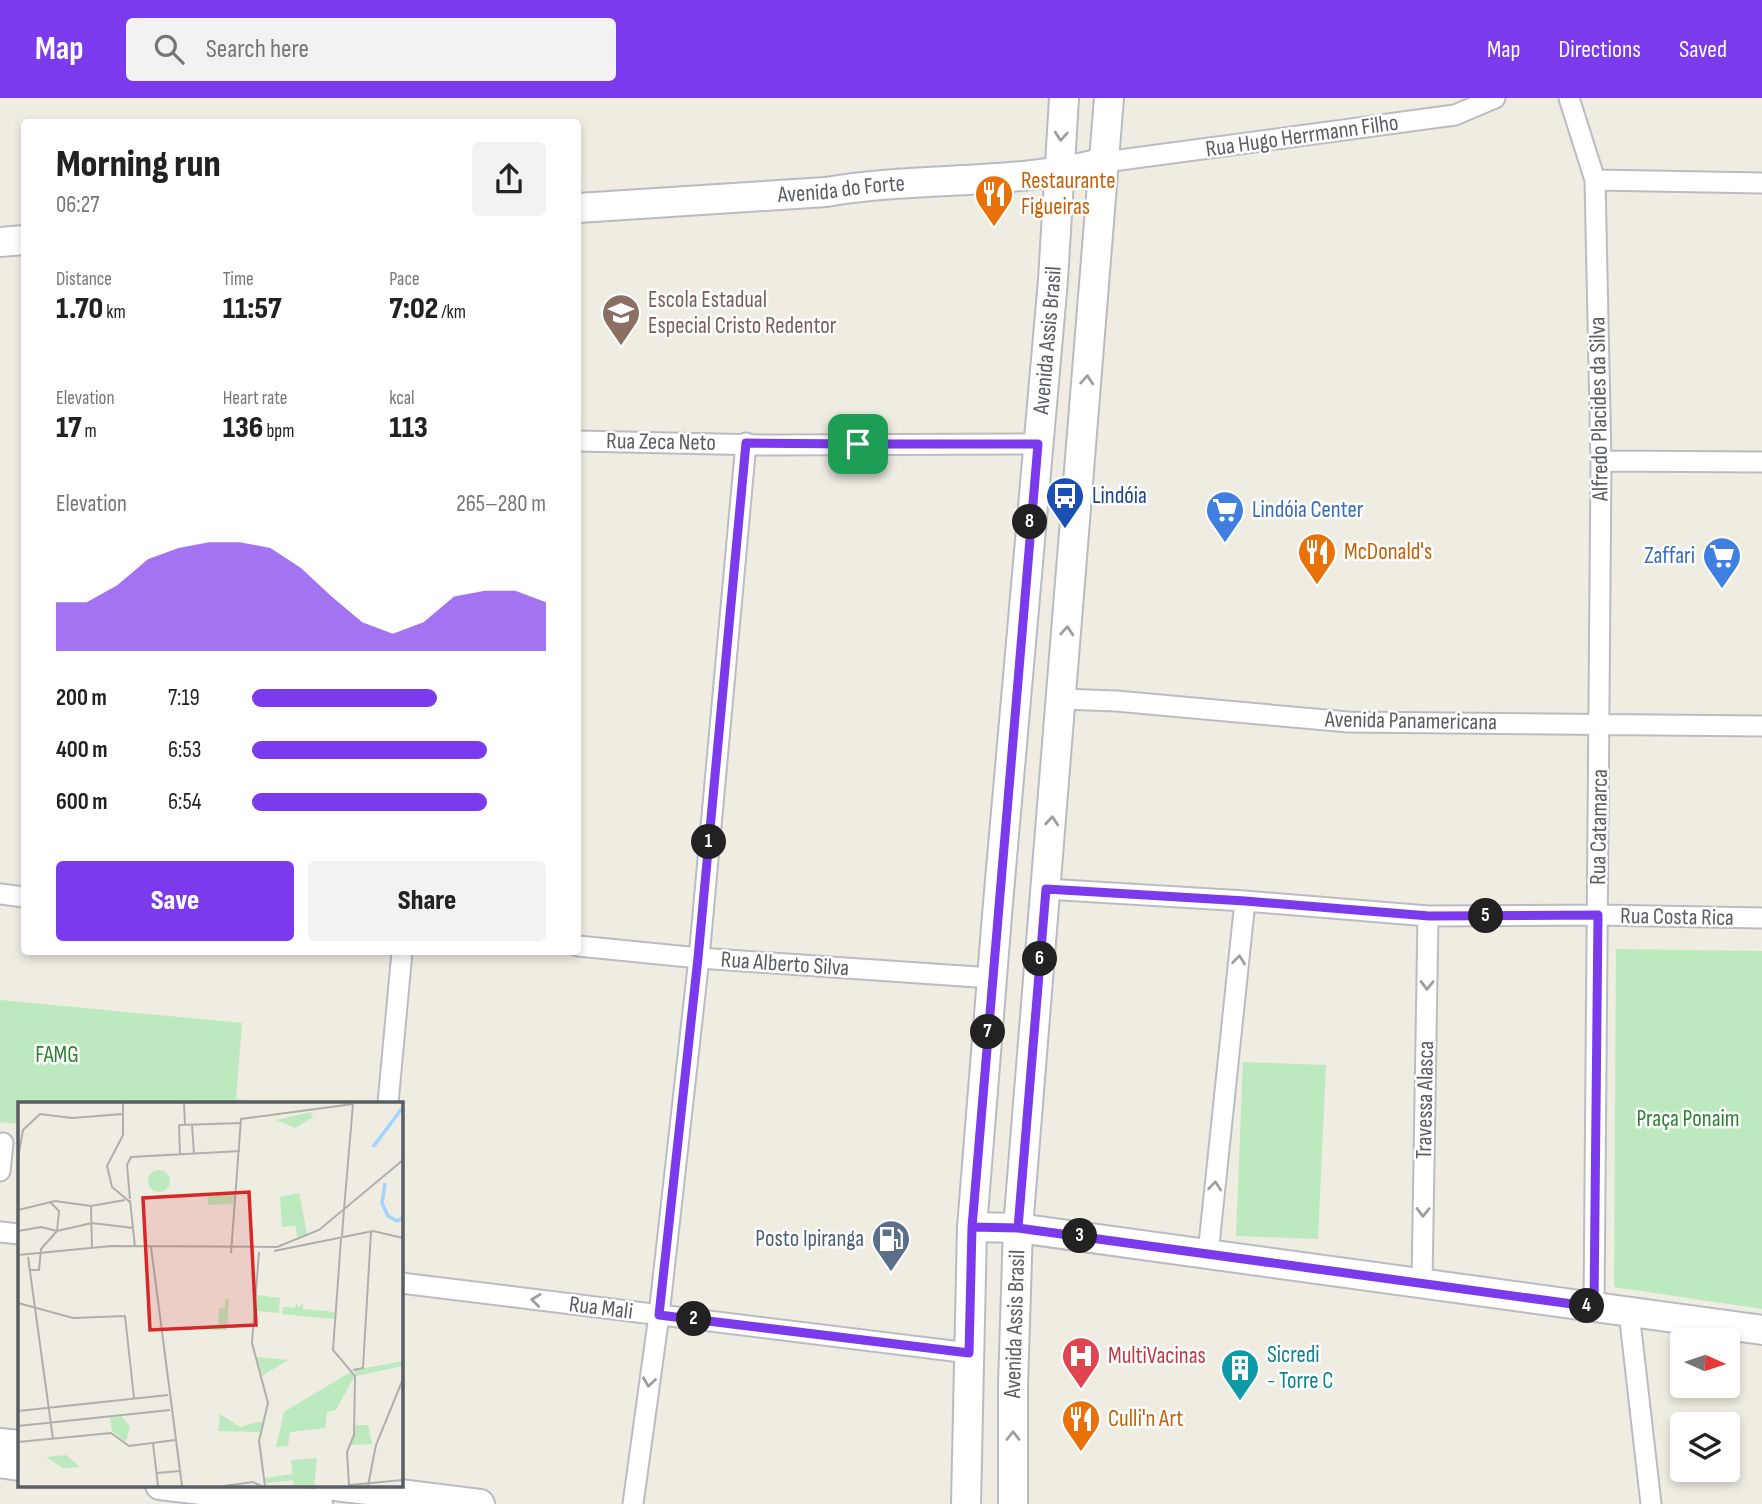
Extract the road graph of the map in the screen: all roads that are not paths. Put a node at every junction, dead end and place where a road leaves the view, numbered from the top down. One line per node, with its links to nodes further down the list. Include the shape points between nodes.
1 (1064, 98): 6 (main road, Avenida Assis Brasil, one-way to 6)
2 (1109, 98): 5 (main road, Avenida Assis Brasil)
3 (1495, 98): 5 (street, Rua Hugo Herrmann Filho, via 1455,115)
4 (1569, 98): 7 (street, Alfredo Placides da Silva)
5 (1105, 162): 6 (main road, Avenida do Forte); 17 (main road, Avenida Assis Brasil, one-way to 5)
6 (1059, 173): 9 (main road, Avenida do Forte); 14 (main road, Avenida Assis Brasil)
7 (1595, 180): 8 (street); 15 (street, Alfredo Placides da Silva)
8 (1762, 183)
9 (581, 208)
10 (21, 240): 11 (main road)
11 (0, 242)
12 (581, 441): 13 (street, Rua Zeca Neto)
13 (746, 443): 14 (street, Rua Zeca Neto); 29 (street)
14 (1038, 444): 30 (main road, Avenida Assis Brasil)
15 (1601, 461): 16 (street); 18 (street, Alfredo Placides da Silva)
16 (1762, 461)
17 (1062, 699): 18 (street, Avenida Panamericana, via 1348,722); 20 (main road, Avenida Assis Brasil, one-way to 17)
18 (1600, 724): 19 (street, Avenida Panamericana); 24 (street, Rua Catamarca)
19 (1762, 726)
20 (1046, 889): 23 (street, Rua Costa Rica); 35 (main road, Avenida Assis Brasil)
21 (0, 894): 22 (street)
22 (21, 897)
23 (1245, 901): 25 (street, Rua Costa Rica); 38 (street, one-way to 23)
24 (1598, 915): 25 (street, Rua Costa Rica); 26 (street, Rua Costa Rica); 41 (street, Rua Catamarca)
25 (1429, 916): 40 (street, Travessa Alasca, one-way to 40)
26 (1762, 918)
27 (581, 946): 29 (street, Rua Alberto Silva)
28 (402, 955): 31 (street)
29 (698, 958): 30 (street, Rua Alberto Silva); 43 (street)
30 (992, 978): 34 (main road, Avenida Assis Brasil)
31 (388, 1102)
32 (3, 1143): 33 (street)
33 (0, 1171)
34 (972, 1227): 35 (main road); 45 (main road, Avenida Assis Brasil)
35 (1018, 1228): 38 (main road); 58 (main road, Avenida Assis Brasil, one-way to 35)
36 (0, 1232): 37 (street)
37 (18, 1234)
38 (1208, 1254): 40 (main road)
39 (402, 1283): 43 (street, Rua Mali, one-way to 39)
40 (1422, 1283): 41 (main road)
41 (1594, 1307): 42 (main road)
42 (1629, 1312): 44 (main road); 59 (street)
43 (659, 1315): 45 (street, Rua Mali); 56 (street, one-way to 56)
44 (1762, 1331)
45 (969, 1353): 57 (main road, Avenida Assis Brasil)
46 (0, 1443): 47 (main road)
47 (18, 1446)
48 (0, 1463): 49 (main road)
49 (18, 1466)
50 (174, 1490): 52 (main road)
51 (340, 1490): 53 (main road)
52 (263, 1491): 54 (main road)
53 (445, 1502): 55 (main road)
54 (318, 1504)
55 (480, 1504)
56 (632, 1504)
57 (966, 1504)
58 (1013, 1504)
59 (1651, 1504)

